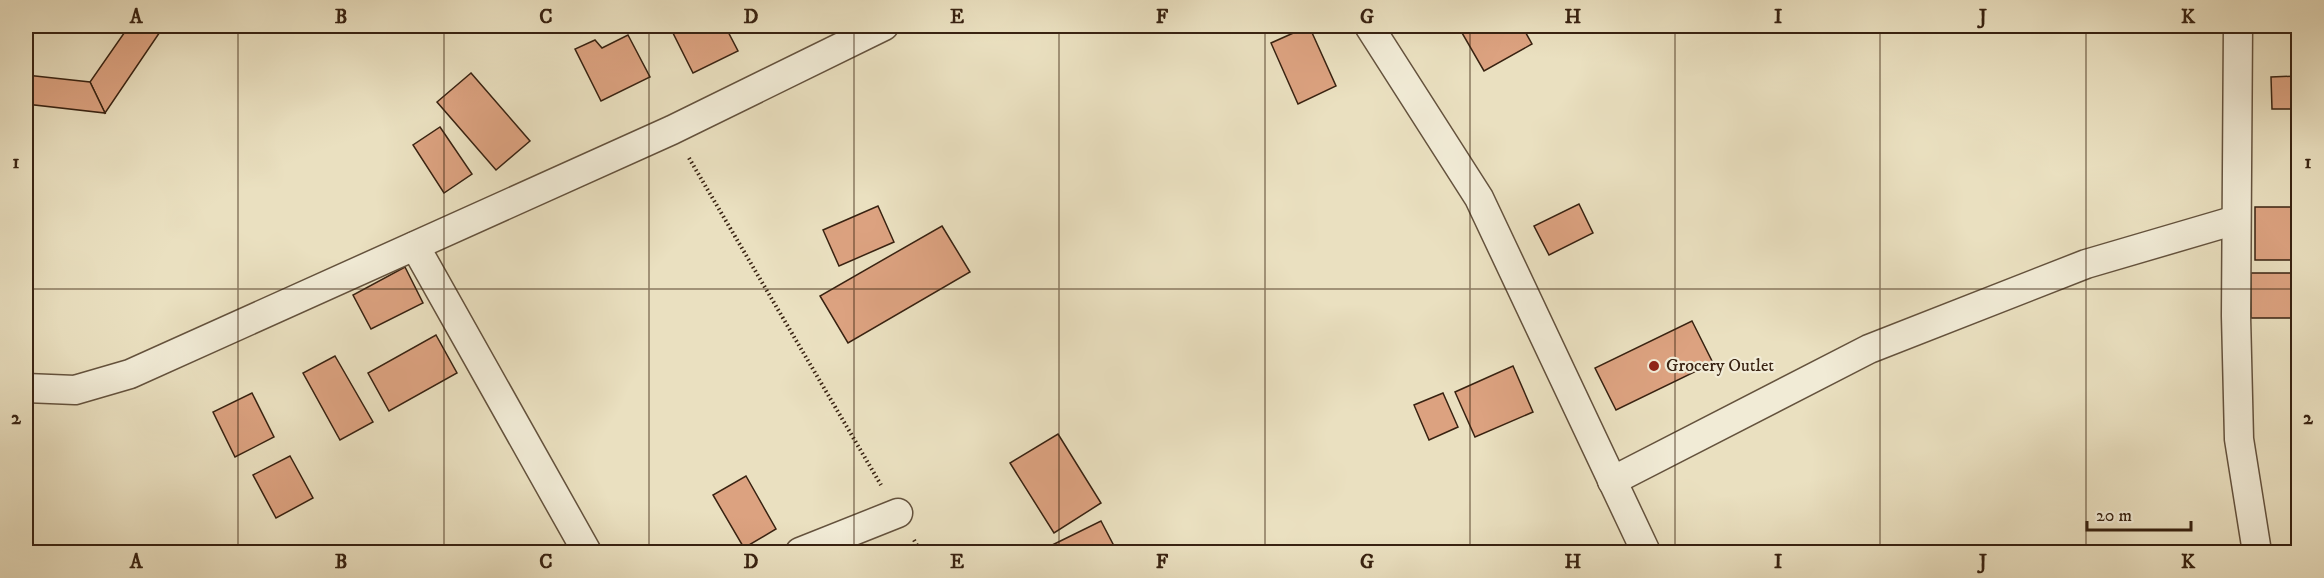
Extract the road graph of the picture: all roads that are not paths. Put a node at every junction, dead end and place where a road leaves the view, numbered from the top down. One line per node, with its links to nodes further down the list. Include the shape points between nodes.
1 (884, 26): 5 (street, via 672,130)
2 (1370, 26): 7 (street, via 1479,198)
3 (2238, 26): 4 (street)
4 (2236, 220): 7 (street, via 2085,264 1869,349); 12 (street, via 2239,439)
5 (415, 246): 6 (street, via 130,374 75,390); 9 (street)
6 (26, 388)
7 (1612, 481): 11 (street)
8 (898, 513): 10 (street)
9 (587, 552)
10 (800, 552)
11 (1646, 552)
12 (2257, 552)

